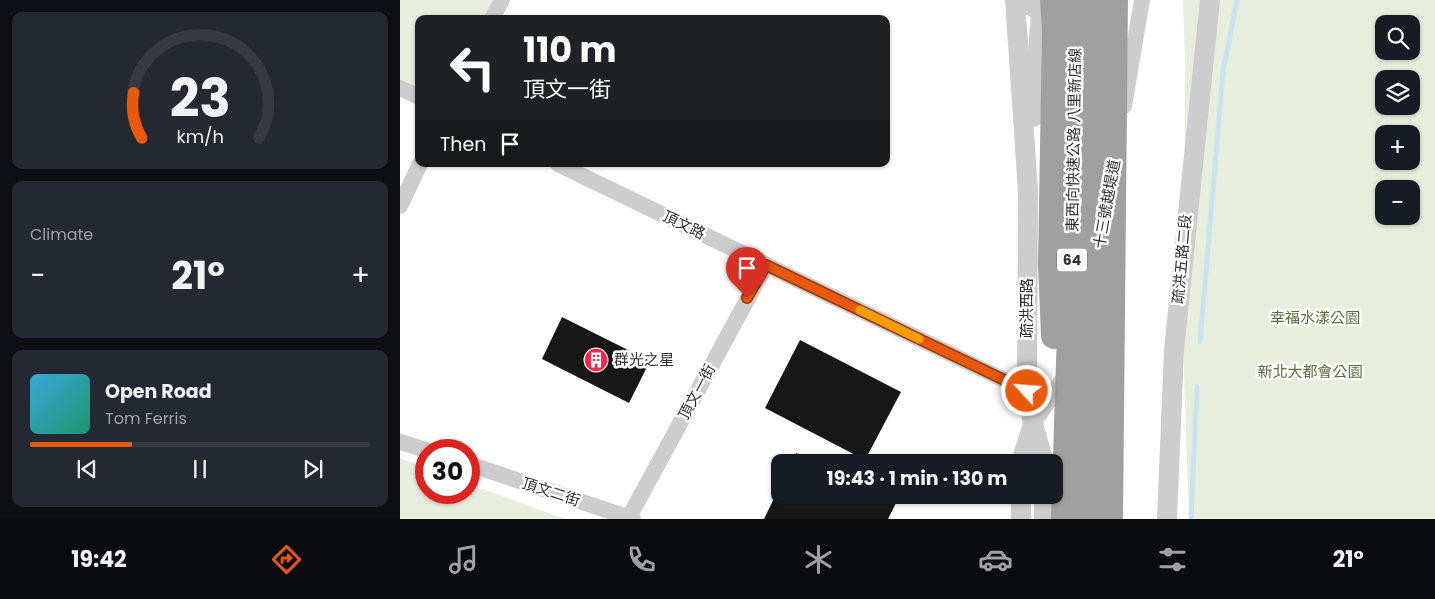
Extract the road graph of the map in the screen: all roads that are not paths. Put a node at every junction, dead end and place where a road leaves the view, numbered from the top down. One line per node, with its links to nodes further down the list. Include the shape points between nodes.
1 (502, 0): 9 (street)
2 (1015, 0): 8 (street); 14 (street, 疏洪西路)
3 (1076, 0): 29 (highway, 東西向快速公路 八里新店線 / 64, bridge)
4 (1097, 0): 30 (highway, 東西向快速公路 八里新店線 / 64, bridge)
5 (1115, 0): 31 (highway, bridge)
6 (1142, 0): 18 (street, 十三號越堤道, via 1083,349)
7 (1210, 0): 32 (street, 疏洪五路二段, via 1174,350)
8 (1045, 4): 14 (street, 疏洪西路); 29 (highway, bridge, via 1055,30 1050,264)
9 (494, 15)
10 (400, 88): 11 (street)
11 (415, 95)
12 (419, 167): 15 (street)
13 (564, 167): 16 (street, 頂文路)
14 (1028, 191): 17 (street, 疏洪西路)
15 (400, 206)
16 (766, 265): 17 (street, 頂文路); 26 (street, 頂文一街)
17 (1027, 391): 18 (street, 疏洪西路)
18 (1033, 424): 21 (street, 疏洪西路); 22 (street, 疏洪西路)
19 (400, 442): 20 (street)
20 (415, 447)
21 (1024, 454)
22 (1042, 454)
23 (480, 468): 26 (street, 頂文二街)
24 (1021, 504): 27 (street)
25 (1044, 504): 28 (street)
26 (630, 518)
27 (1021, 519)
28 (1044, 519)
29 (1064, 519)
30 (1088, 519)
31 (1110, 519)
32 (1167, 519)

